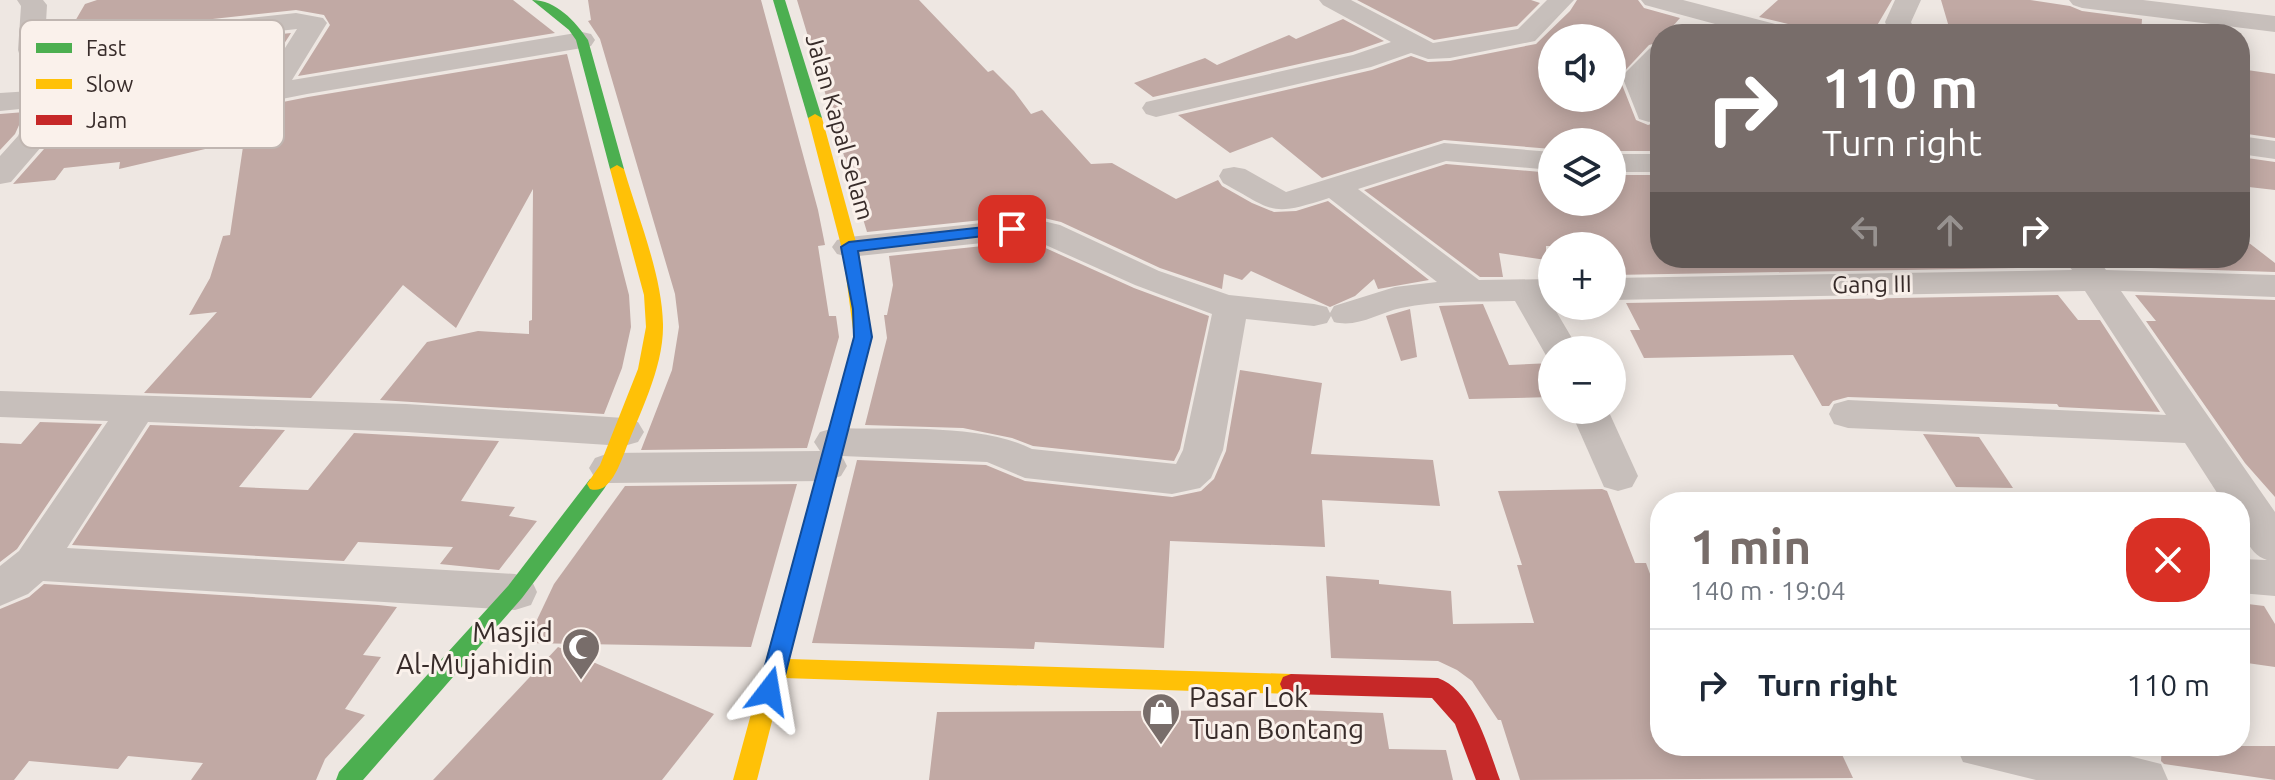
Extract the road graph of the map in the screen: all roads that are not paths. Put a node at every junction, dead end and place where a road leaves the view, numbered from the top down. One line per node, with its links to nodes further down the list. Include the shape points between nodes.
1 (30, 0): 10 (street)
2 (538, 0): 16 (street, via 565,19)
3 (779, 0): 34 (street, Jalan Kapal Selam)
4 (1332, 0): 17 (street)
5 (1561, 0): 17 (street, via 1536,28 1509,39 1438,51)
6 (1654, 0): 9 (street)
7 (1908, 0): 14 (street)
8 (2082, 0): 15 (street)
9 (1707, 14): 12 (street); 13 (street)
10 (30, 20)
11 (284, 22): 19 (street, via 314,23)
12 (1694, 24)
13 (1744, 24)
14 (1899, 24)
15 (2275, 24)
16 (582, 40): 20 (street); 46 (street, via 652,295 655,327 647,369)
17 (1411, 44): 23 (street, via 1361,61)
18 (1650, 63): 24 (street, via 1636,76)
19 (284, 71)
20 (284, 92)
21 (20, 100): 22 (street)
22 (0, 102)
23 (1156, 108)
24 (1649, 113)
25 (2250, 146): 27 (street)
26 (45, 148): 28 (street)
27 (2275, 150)
28 (12, 156)
29 (1538, 160): 33 (street, via 1450,151)
30 (1626, 163): 31 (street)
31 (1650, 163)
32 (1234, 176): 33 (street, via 1283,203)
33 (1334, 187): 39 (street)
34 (849, 247): 40 (street, via 1038,229 1147,278); 47 (street, Jalan Kapal Selam, via 863,337)
35 (2088, 269): 36 (street, Gang III); 37 (street, Gang III); 45 (street)
36 (2275, 286)
37 (1626, 288)
38 (1538, 290): 39 (street)
39 (1470, 291): 40 (street, via 1395,298 1331,315)
40 (1231, 307): 47 (street, via 1203,450 1190,477 1025,463 987,448)
41 (0, 404): 42 (street)
42 (136, 410): 46 (street, via 406,418); 52 (street)
43 (1848, 414): 45 (street)
44 (1595, 424): 48 (street)
45 (2199, 430): 49 (street)
46 (616, 450): 47 (street); 55 (street)
47 (830, 454): 56 (street, Jalan Kapal Selam)
48 (1618, 476)
49 (2240, 492)
50 (2250, 508): 51 (street)
51 (2275, 546)
52 (17, 575): 55 (street)
53 (2250, 577): 54 (street)
54 (2275, 578)
55 (515, 592): 58 (street)
56 (775, 668): 59 (street, Jalan Kapal Selam); 60 (street, via 1438,688 1468,719)
57 (2029, 756): 61 (street)
58 (348, 780)
59 (745, 780)
60 (1488, 780)
61 (2143, 780)

